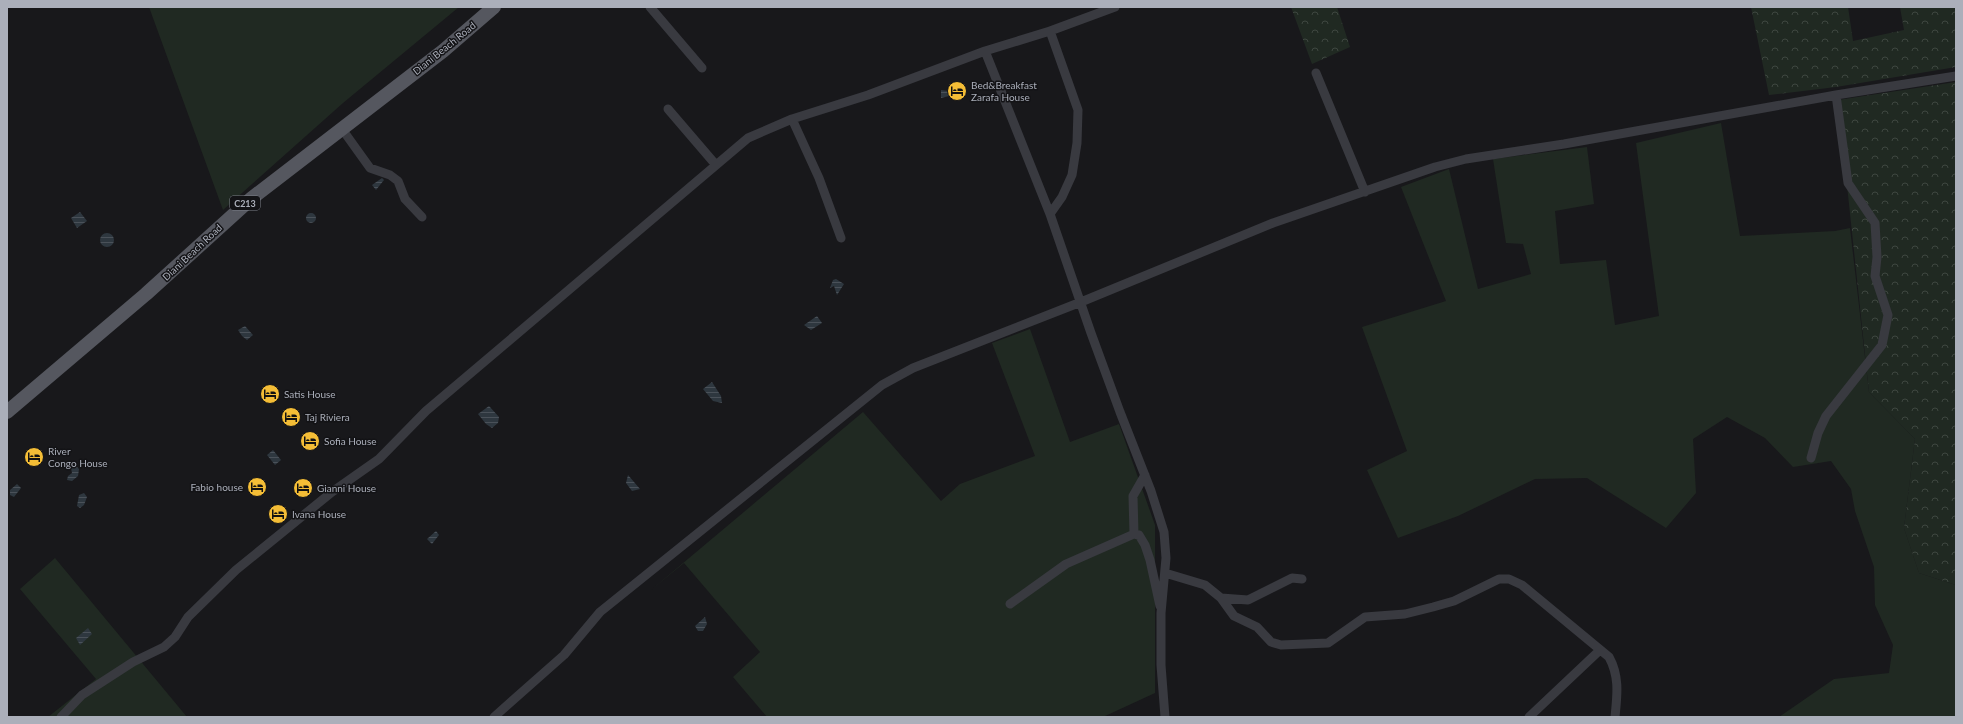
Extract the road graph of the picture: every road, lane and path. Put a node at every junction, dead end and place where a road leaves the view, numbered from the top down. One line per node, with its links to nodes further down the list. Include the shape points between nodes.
1 (494, 7): 12 (main road, Diani Beach Road / C213, via 443,51)
2 (650, 7): 6 (street)
3 (1115, 7): 4 (street)
4 (1052, 35): 5 (street); 15 (street, via 1078,110 1078,144 1072,175 1062,197)
5 (985, 51): 11 (street, via 868,95); 15 (street)
6 (702, 68)
7 (1316, 73): 14 (street)
8 (1956, 76): 9 (street)
9 (1836, 96): 14 (street, via 1572,143 1466,159 1435,167); 20 (street, via 1848,183 1875,224 1878,257 1875,276 1888,315 1882,345 1826,416)
10 (668, 109): 13 (street)
11 (792, 118): 13 (street, via 748,138); 17 (street, via 819,178)
12 (342, 129): 16 (street, via 370,168 390,175 398,181 405,199); 19 (main road, Diani Beach Road / C213, via 252,198 146,294)
13 (716, 165): 29 (street, via 426,411 378,459 332,492 236,570 188,617 175,637 164,647 132,662 82,694)
14 (1365, 192): 18 (street, via 1273,223)
15 (1050, 214): 18 (street)
16 (422, 217)
17 (841, 238)
18 (1081, 302): 21 (street); 30 (street, via 913,368 882,385 600,612 564,655)
19 (7, 412)
20 (1811, 458)
21 (1145, 475): 22 (street, via 1133,496); 23 (street, via 1164,532)
22 (1134, 534): 26 (street, via 1066,564); 27 (street, via 1139,535 1145,545)
23 (1165, 573): 25 (street, via 1205,585); 27 (street)
24 (1302, 579): 25 (street, via 1292,578 1248,600)
25 (1222, 598): 28 (street, via 1234,616 1257,627 1271,642 1281,646 1328,643 1365,617 1404,614 1432,607 1454,601 1499,579 1510,580 1522,585)
26 (1010, 604)
27 (1161, 613): 31 (street)
28 (1600, 650): 32 (street); 33 (street, via 1609,657 1615,667 1618,684)
29 (61, 717)
30 (494, 717)
31 (1165, 717)
32 (1529, 717)
33 (1615, 717)

